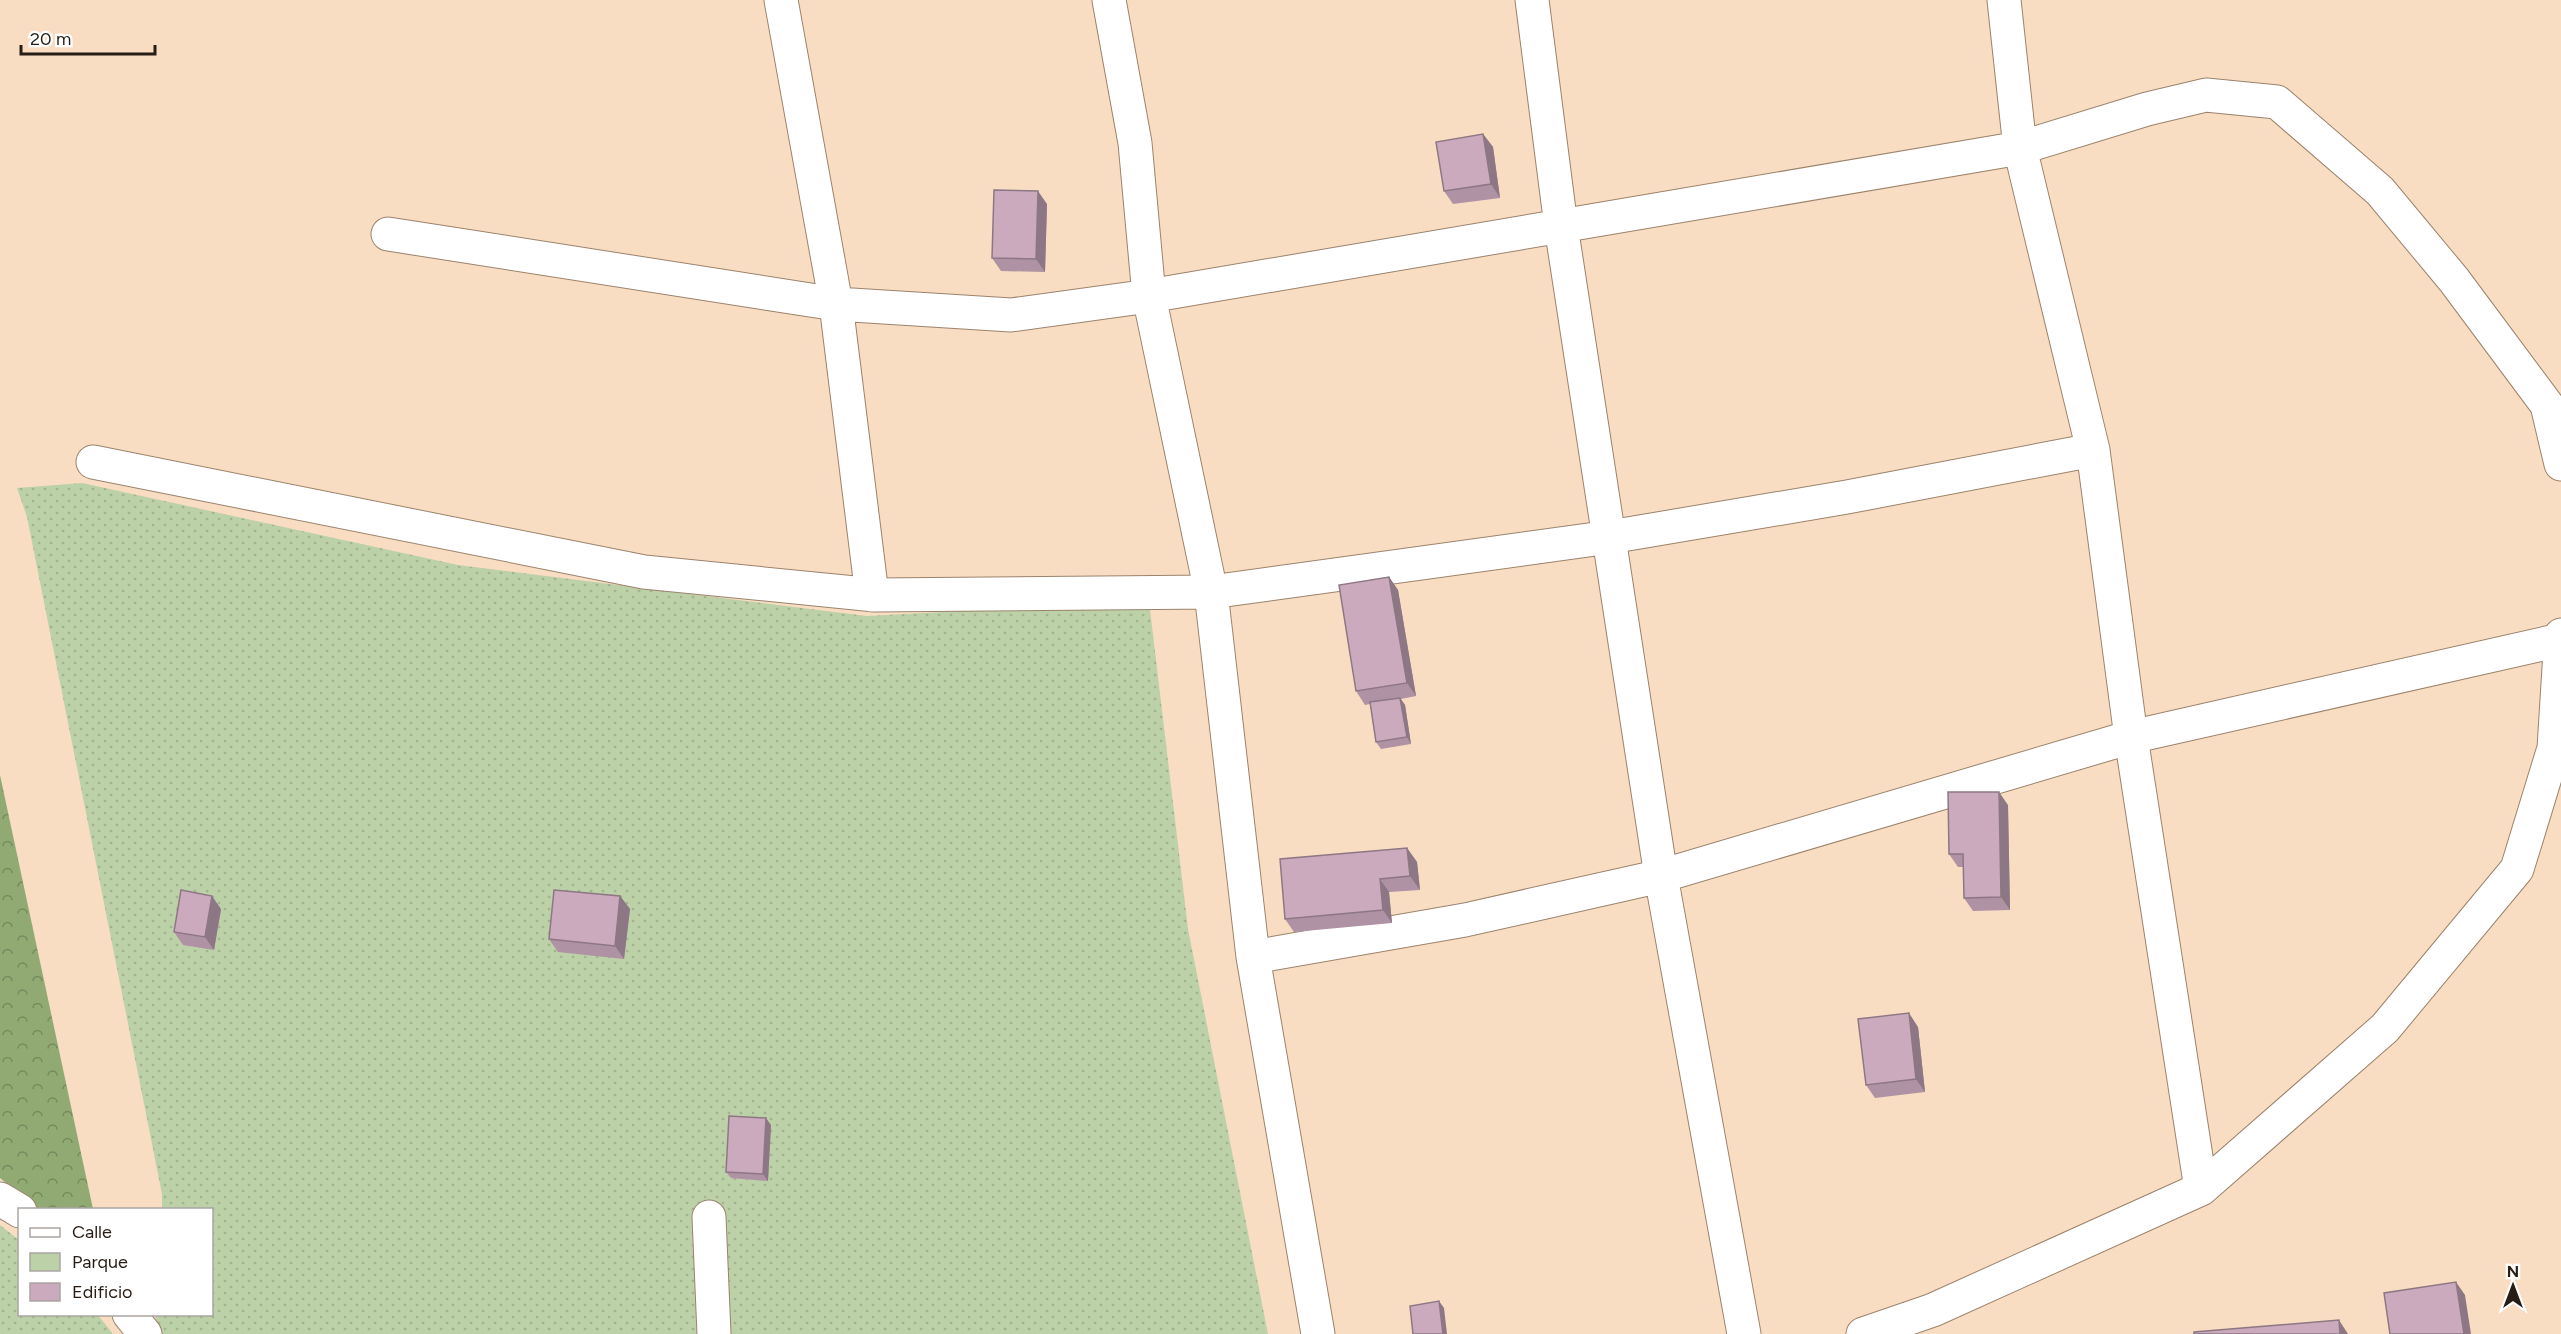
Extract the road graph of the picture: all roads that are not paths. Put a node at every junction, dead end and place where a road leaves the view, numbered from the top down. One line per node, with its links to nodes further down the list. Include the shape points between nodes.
1 (781, 0): 9 (street)
2 (1109, 0): 8 (street, via 1135,143)
3 (1532, 0): 6 (street)
4 (2004, 0): 5 (street)
5 (2020, 148): 6 (street); 10 (street); 12 (street, via 2206,95 2277,102 2380,191 2454,280 2547,405)
6 (1561, 226): 8 (street); 13 (street)
7 (388, 234): 9 (street)
8 (1149, 296): 9 (street, via 1011,315); 14 (street)
9 (836, 304): 15 (street)
10 (2093, 450): 13 (street); 17 (street)
11 (93, 462): 15 (street, via 644,572)
12 (2561, 464)
13 (1610, 537): 14 (street); 18 (street)
14 (1211, 592): 15 (street); 19 (street)
15 (872, 595)
16 (2560, 637): 17 (street); 20 (street, via 2554,748 2517,869 2385,1028)
17 (2131, 737): 18 (street); 20 (street)
18 (1661, 876): 19 (street, via 1465,920); 28 (street)
19 (1253, 957): 27 (street)
20 (2201, 1190): 29 (street, via 1933,1310)
21 (0, 1199): 22 (street)
22 (18, 1210)
23 (709, 1217): 26 (street)
24 (131, 1316): 25 (street)
25 (145, 1334)
26 (714, 1334)
27 (1318, 1334)
28 (1744, 1334)
29 (1863, 1334)

